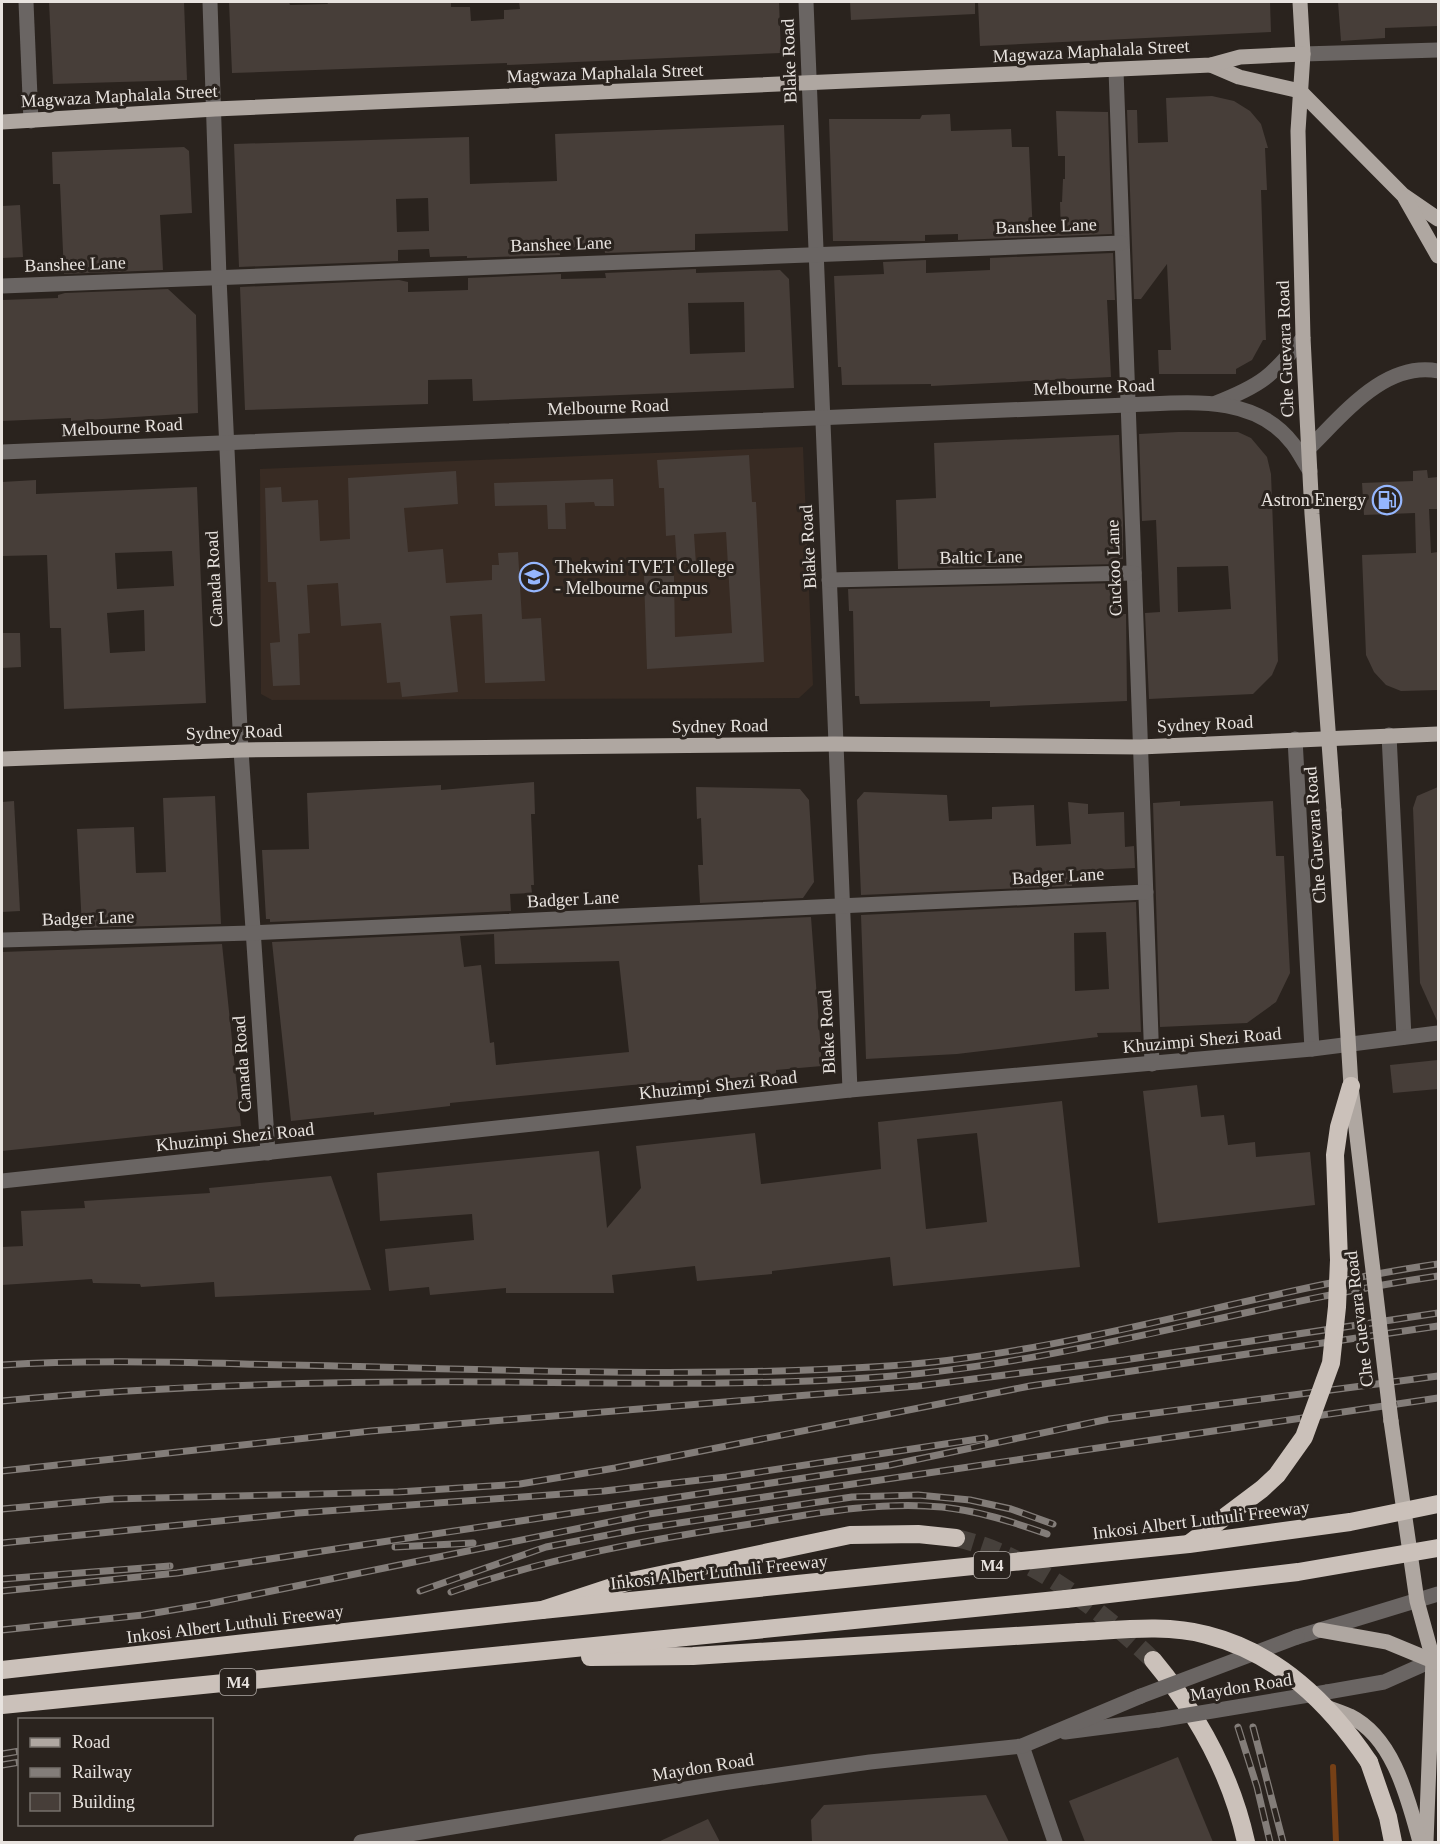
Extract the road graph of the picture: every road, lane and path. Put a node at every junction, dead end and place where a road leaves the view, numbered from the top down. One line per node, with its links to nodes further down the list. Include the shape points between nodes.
1 (26, 2): 12 (street)
2 (210, 2): 11 (street, Canada Road)
3 (806, 2): 9 (street, Blake Road)
4 (1300, 2): 6 (main road, Che Guevara Road)
5 (1438, 50): 6 (street, Magwaza Maphalala Street)
6 (1303, 54): 7 (main road, Magwaza Maphalala Street, via 1240,57); 10 (main road, Che Guevara Road)
7 (1210, 65): 8 (main road, Magwaza Maphalala Street); 10 (main road, Magwaza Maphalala Street, via 1239,77)
8 (1116, 70): 9 (main road, Magwaza Maphalala Street); 16 (street, Cuckoo Lane)
9 (809, 83): 11 (main road, Magwaza Maphalala Street); 17 (street, Blake Road)
10 (1300, 91): 14 (main road); 21 (main road, Che Guevara Road)
11 (215, 109): 12 (main road, Magwaza Maphalala Street); 19 (street, Canada Road)
12 (31, 121): 13 (main road, Magwaza Maphalala Street)
13 (2, 122)
14 (1403, 195): 15 (main road); 18 (main road)
15 (1438, 219)
16 (1121, 243): 17 (street, Banshee Lane); 24 (street, Cuckoo Lane)
17 (815, 253): 19 (street, Banshee Lane); 25 (street, Blake Road)
18 (1438, 256)
19 (219, 278): 20 (street, Banshee Lane); 26 (street, Canada Road)
20 (2, 286)
21 (1303, 339): 23 (street, Melbourne Road, via 1262,382); 27 (main road, Che Guevara Road)
22 (1438, 371): 27 (street, via 1400,373 1365,395)
23 (1216, 403): 24 (street, Melbourne Road); 29 (street, Melbourne Road, via 1253,412 1273,424 1293,443)
24 (1127, 405): 25 (street, Melbourne Road); 30 (street, Cuckoo Lane)
25 (821, 418): 26 (street, Melbourne Road); 31 (street, Blake Road)
26 (227, 442): 28 (street, Melbourne Road); 38 (street, Canada Road)
27 (1309, 448): 29 (main road, Che Guevara Road)
28 (2, 452)
29 (1310, 471): 34 (main road, Che Guevara Road)
30 (1134, 573): 31 (street, Baltic Lane); 37 (street, Cuckoo Lane)
31 (829, 580): 36 (street, Blake Road)
32 (1438, 734): 33 (main road, Sydney Road)
33 (1389, 735): 34 (main road, Sydney Road); 45 (street)
34 (1328, 738): 35 (main road, Sydney Road); 48 (main road, Che Guevara Road, bridge)
35 (1295, 739): 37 (main road, Sydney Road); 46 (street, Che Guevara Road)
36 (834, 744): 37 (main road, Sydney Road); 38 (main road, Sydney Road); 41 (street, Blake Road)
37 (1140, 747): 40 (street, Cuckoo Lane)
38 (241, 750): 39 (main road, Sydney Road); 42 (street, Canada Road)
39 (2, 759)
40 (1146, 892): 41 (street, Badger Lane); 47 (street, Cuckoo Lane)
41 (840, 906): 42 (street, Badger Lane); 49 (street, Blake Road)
42 (251, 933): 43 (street, Badger Lane); 50 (street, Canada Road)
43 (2, 940)
44 (1438, 1033): 45 (street, Khuzimpi Shezi Road)
45 (1404, 1037): 46 (street, Khuzimpi Shezi Road)
46 (1312, 1049): 47 (street, Khuzimpi Shezi Road)
47 (1152, 1064): 49 (street, Khuzimpi Shezi Road)
48 (1351, 1086): 54 (highway, bridge, via 1336,1144 1337,1307 1331,1363 1324,1385 1304,1437 1277,1475); 57 (main road, Che Guevara Road, bridge)
49 (850, 1090): 50 (street, Khuzimpi Shezi Road)
50 (268, 1153): 51 (street, Khuzimpi Shezi Road)
51 (2, 1181)
52 (1438, 1504): 54 (highway, Inkosi Albert Luthuli Freeway / M4, bridge, via 1350,1522)
53 (956, 1538): 58 (highway, via 850,1535 627,1582)
54 (1189, 1544): 58 (highway, Inkosi Albert Luthuli Freeway / M4, bridge)
55 (1438, 1548): 60 (highway, M4, bridge, via 1298,1572)
56 (1438, 1594): 57 (street, Maydon Road)
57 (1417, 1600): 59 (street, Maydon Road); 62 (main road, Che Guevara Road)
58 (542, 1610): 63 (highway, Inkosi Albert Luthuli Freeway / M4)
59 (1320, 1630): 62 (main road, via 1387,1642); 66 (street, Maydon Road, bridge)
60 (475, 1659): 65 (highway, M4); 71 (highway, bridge, via 693,1656 1121,1630 1206,1634 1253,1650 1296,1678 1348,1731 1369,1762)
61 (1153, 1660): 70 (highway, via 1183,1697 1211,1746 1236,1805)
62 (1437, 1660): 64 (street, Maydon Road, bridge, via 1384,1682); 73 (main road, Che Guevara Road)
63 (2, 1670)
64 (1289, 1700): 66 (street, Maydon Road, bridge); 72 (main road, via 1351,1716 1370,1731 1398,1775)
65 (2, 1705)
66 (1050, 1734): 67 (street, Maydon Road)
67 (1022, 1746): 68 (street, Maydon Road, via 722,1783); 69 (street)
68 (361, 1842)
69 (1056, 1842)
70 (1246, 1842)
71 (1393, 1842)
72 (1420, 1842)
73 (1426, 1842)

